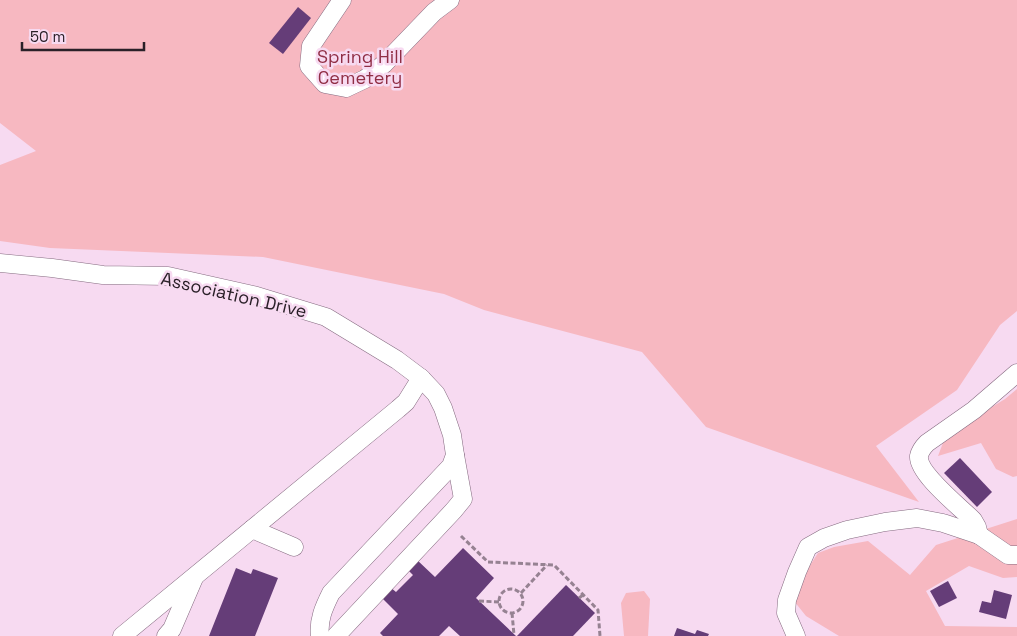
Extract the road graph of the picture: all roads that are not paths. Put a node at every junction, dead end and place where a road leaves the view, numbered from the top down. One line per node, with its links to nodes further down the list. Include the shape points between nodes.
1 (342, 0): 2 (street, via 311,46 309,66 325,84 346,88 365,80 384,64 434,12)
2 (450, 0)
3 (0, 263): 5 (street, Association Drive, via 103,275 168,276 257,296 326,317)
4 (1017, 373): 8 (street, via 974,410 926,443 919,457 924,471 973,520)
5 (421, 378): 6 (street, Association Drive, via 436,394 443,408); 7 (street, via 406,402)
6 (455, 455): 14 (street, via 451,466 331,593 322,610); 15 (street, Association Drive, via 463,499)
7 (252, 529): 9 (street); 11 (street)
8 (979, 535): 10 (street, via 1008,555); 16 (street, via 917,518 846,530 824,538 808,547 787,600 786,613)
9 (294, 547)
10 (1017, 555)
11 (195, 576): 12 (street); 13 (street, via 172,630)
12 (122, 636)
13 (166, 636)
14 (320, 636)
15 (336, 636)
16 (796, 636)

